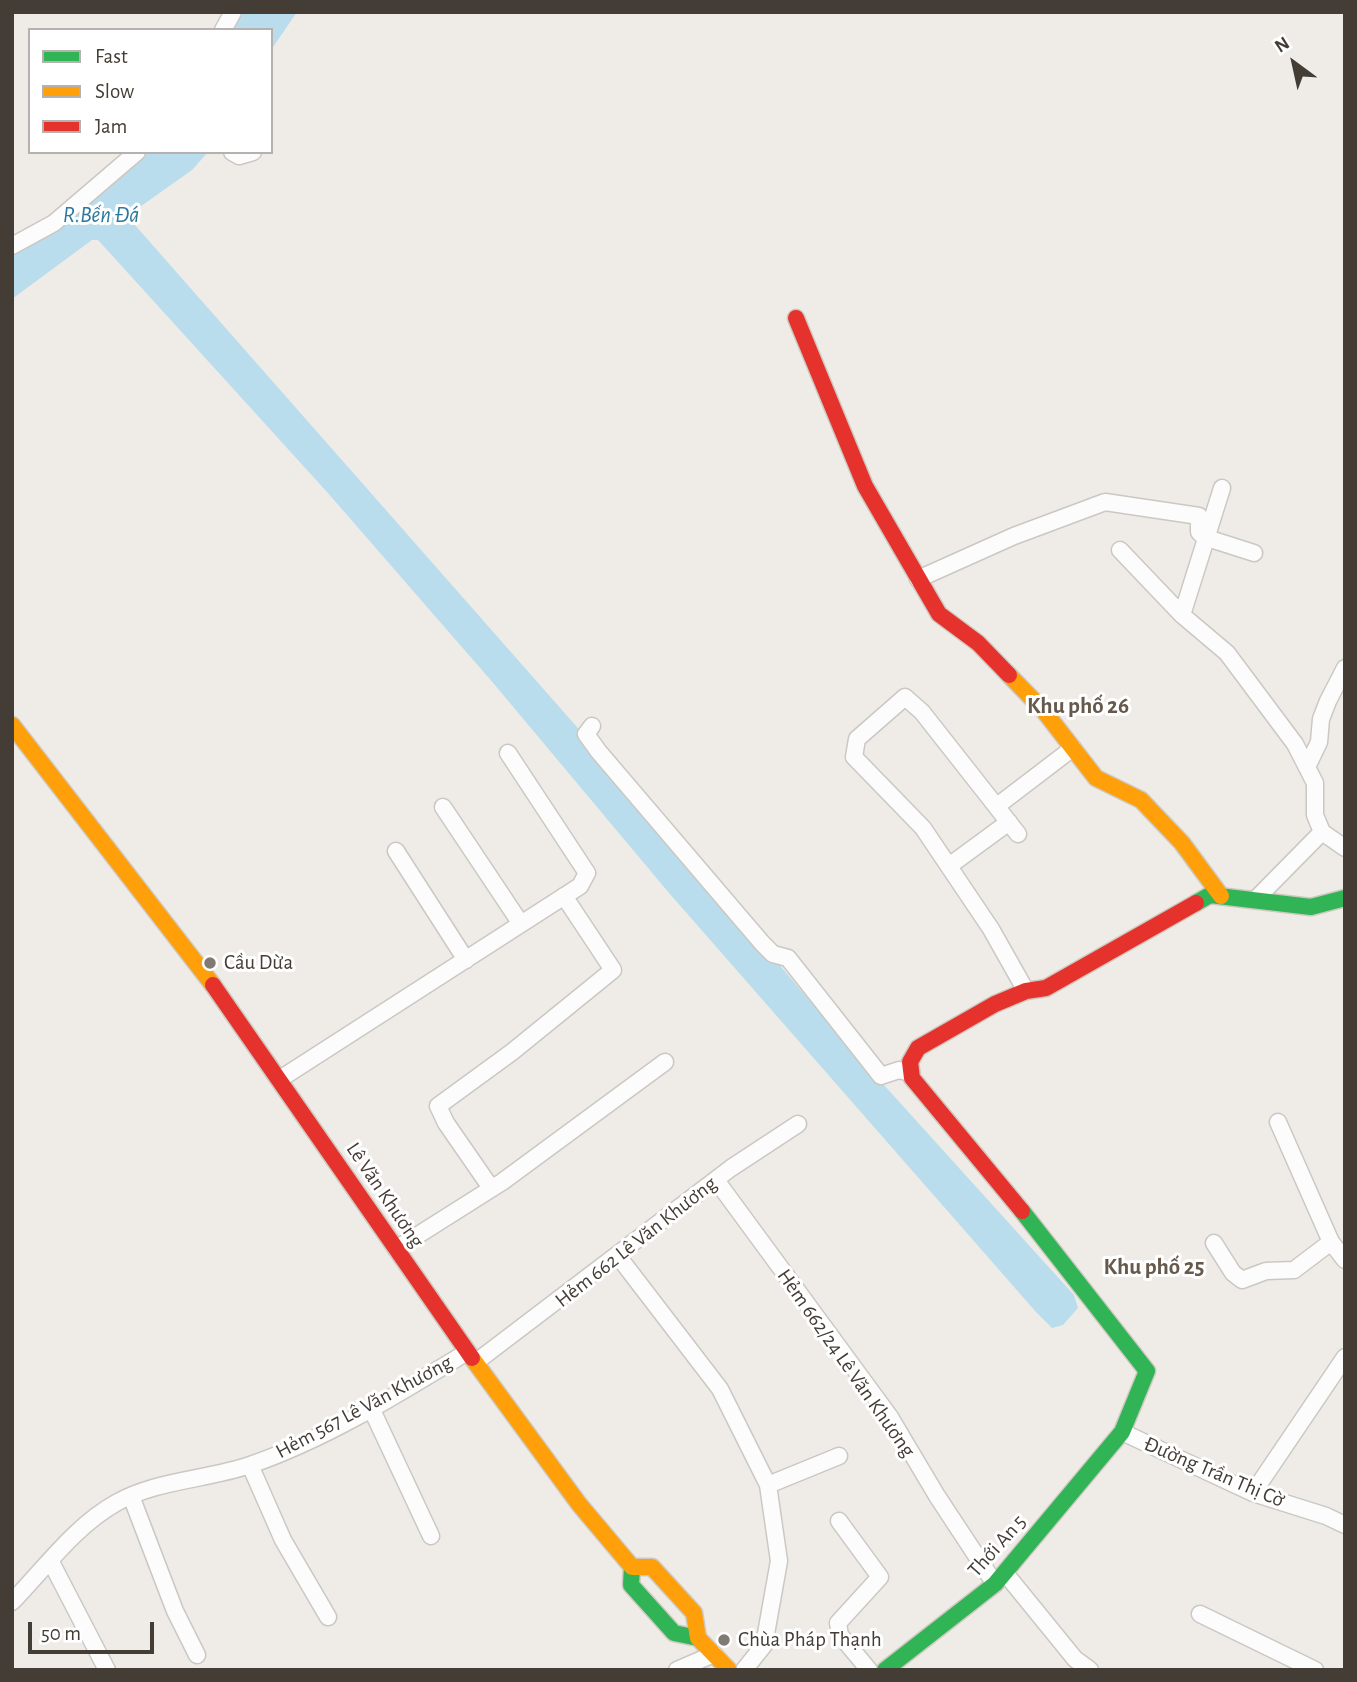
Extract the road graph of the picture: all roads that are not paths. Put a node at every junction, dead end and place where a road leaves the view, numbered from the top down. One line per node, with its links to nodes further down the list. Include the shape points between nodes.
1 (135, 154): 2 (street, via 54,223)
2 (12, 246)
3 (796, 318): 8 (street, via 864,486)
4 (1222, 488): 5 (street)
5 (1204, 537): 7 (street); 8 (street, via 1199,532 1199,516 1104,502); 9 (street)
6 (1120, 550): 9 (street)
7 (1254, 553)
8 (918, 579): 13 (street, via 939,614 978,643)
9 (1182, 615): 15 (street, via 1227,653 1296,744)
10 (1345, 668): 15 (street, via 1325,710 1319,742)
11 (12, 725): 31 (street, Lê Văn Khương, via 234,1012)
12 (592, 726): 30 (street, via 586,734 599,752 762,943 773,954 788,958 881,1076 899,1070)
13 (1073, 748): 16 (street); 23 (street, via 1096,778 1141,800 1182,843)
14 (508, 753): 22 (street, via 587,873 580,886)
15 (1307, 767): 18 (street, via 1315,783 1315,815)
16 (997, 806): 21 (street, via 1014,828); 21 (street, via 905,697 857,738 854,757 923,828)
17 (443, 807): 26 (street)
18 (1322, 832): 19 (street); 25 (street)
19 (1345, 848)
20 (396, 851): 27 (street)
21 (949, 866): 28 (street)
22 (564, 896): 26 (street); 35 (street, via 613,970 438,1106)
23 (1222, 896): 25 (street); 28 (street, via 1210,895 1046,988)
24 (1345, 898): 25 (street, via 1311,907)
25 (1255, 900)
26 (521, 924): 27 (street)
27 (466, 960): 31 (street)
28 (1026, 991): 30 (street, via 918,1048 910,1062)
29 (665, 1062): 35 (street)
30 (911, 1073): 44 (street, Thới An 5, via 1147,1371)
31 (280, 1079): 38 (street, Lê Văn Khương)
32 (1278, 1122): 36 (street)
33 (799, 1124): 34 (street, Hẻm 662 Lê Văn Khương)
34 (716, 1180): 39 (street, Hẻm 662 Lê Văn Khương); 55 (street, Hẻm 662/24 Lê Văn Khương, via 890,1417)
35 (491, 1188): 38 (street)
36 (1331, 1242): 37 (street, via 1294,1270 1266,1270 1242,1280); 40 (street)
37 (1214, 1243)
38 (396, 1249): 41 (street, Lê Văn Khương)
39 (618, 1256): 41 (street, Hẻm 662 Lê Văn Khương); 47 (street, via 720,1389)
40 (1345, 1260)
41 (471, 1357): 43 (street, Hẻm 567 Lê Văn Khương); 54 (street, Lê Văn Khương, via 579,1504)
42 (1345, 1357): 48 (street)
43 (371, 1408): 46 (street, Hẻm 567 Lê Văn Khương); 52 (street)
44 (1122, 1432): 48 (street, Đường Trần Thị Cờ); 55 (street, Thới An 5)
45 (839, 1456): 47 (street)
46 (250, 1465): 49 (street, Hẻm 567 Lê Văn Khương); 58 (street, via 279,1532)
47 (768, 1485): 65 (street, via 779,1561 773,1610 764,1645)
48 (1253, 1493): 51 (street, Đường Trần Thị Cờ)
49 (131, 1496): 53 (street, Hẻm 567 Lê Văn Khương, via 82,1528); 61 (street)
50 (839, 1521): 66 (street, via 880,1577 838,1623 841,1635)
51 (1345, 1525)
52 (431, 1536)
53 (51, 1562): 56 (street, Hẻm 567 Lê Văn Khương); 62 (street)
54 (632, 1567): 59 (street, via 631,1585 674,1633); 59 (street, Lê Văn Khương, via 652,1567 694,1613)
55 (1000, 1579): 67 (street, Thới An 5); 68 (street, Hẻm 662/24 Lê Văn Khương)
56 (12, 1602)
57 (1200, 1614): 69 (street)
58 (328, 1617)
59 (698, 1638): 60 (street, Lê Văn Khương)
60 (714, 1654): 63 (street); 64 (street, Lê Văn Khương)
61 (197, 1655)
62 (107, 1670)
63 (677, 1670)
64 (729, 1670)
65 (744, 1670)
66 (869, 1670)
67 (885, 1670)
68 (1090, 1670)
69 (1315, 1670)

